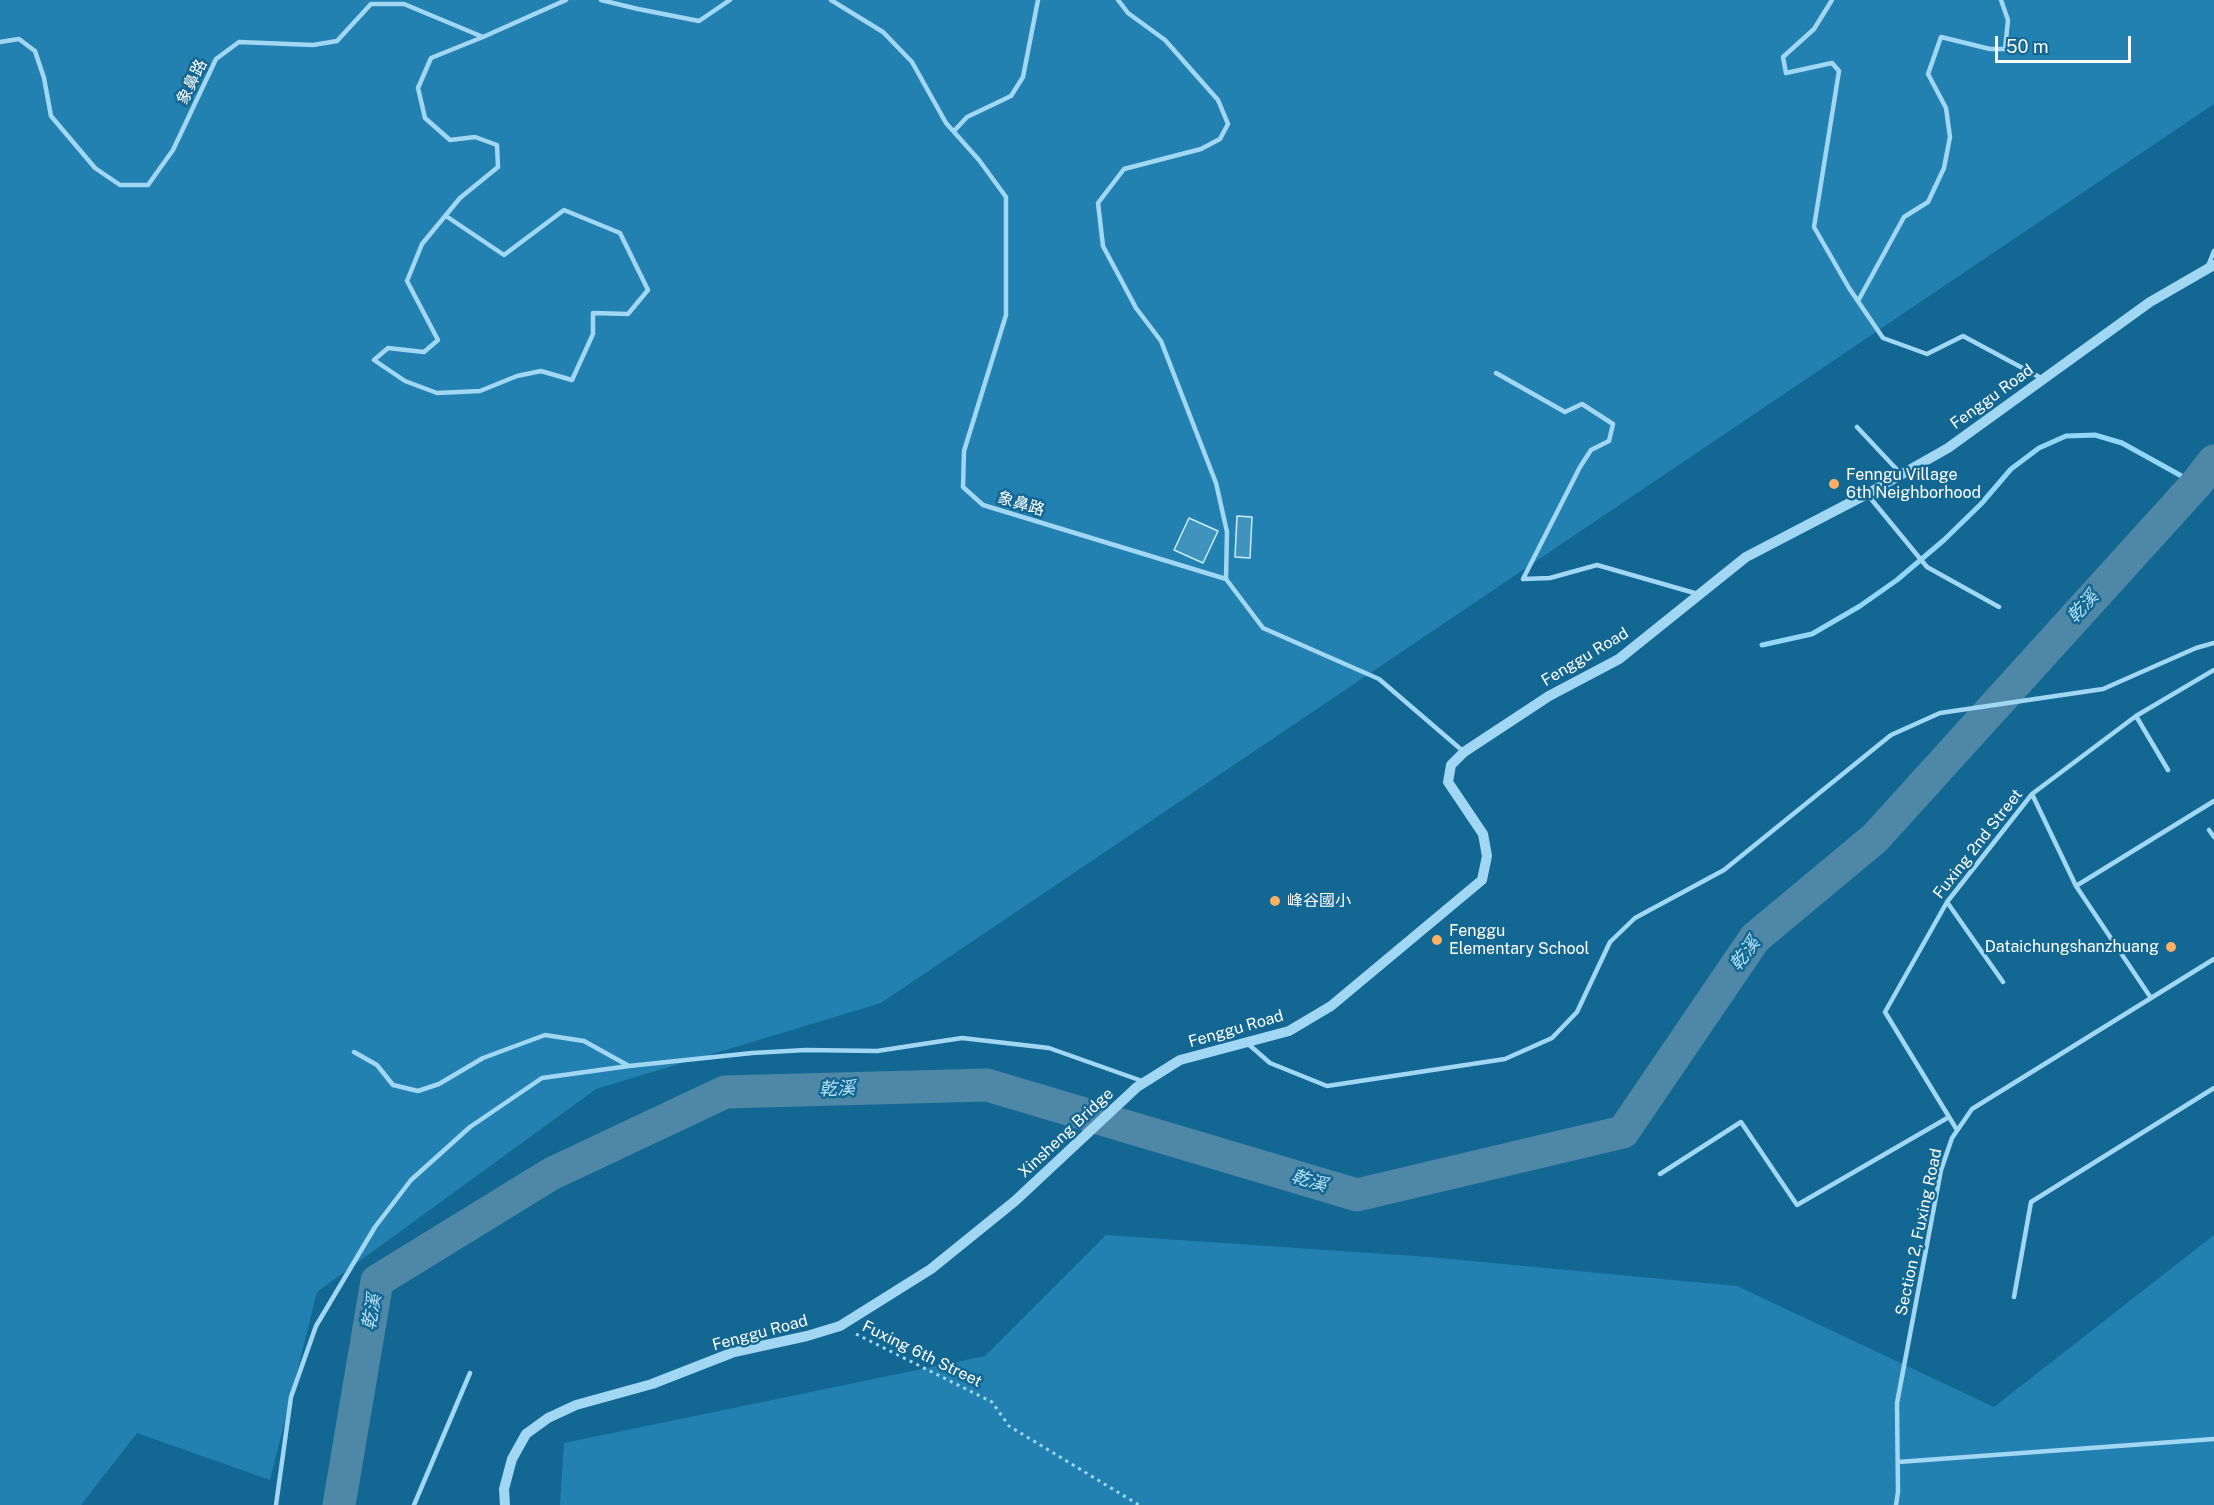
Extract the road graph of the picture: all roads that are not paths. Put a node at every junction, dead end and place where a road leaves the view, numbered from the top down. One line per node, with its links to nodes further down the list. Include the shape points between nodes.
1 (411, 0): 10 (lane)
2 (566, 0): 11 (lane)
3 (602, 0): 4 (lane, via 699,21)
4 (730, 0)
5 (831, 0): 13 (lane, 象鼻路, via 883,32 912,62)
6 (1038, 0): 13 (lane, via 1023,77 1011,96 968,117)
7 (1118, 0): 23 (lane, via 1128,13 1165,40 1218,100 1228,124 1220,139 1201,149 1124,168 1098,203 1103,246 1136,308 1161,341 1216,483 1227,532)
8 (1832, 0): 17 (lane, via 1814,29 1783,57 1786,73 1832,63 1839,71 1814,227)
9 (2001, 0): 17 (lane, via 2008,20 2005,49 1941,37 1928,74 1946,108 1950,137 1944,168 1928,202 1904,217)
10 (405, 4): 11 (lane, 象鼻路); 12 (lane, 象鼻路, via 371,4 337,41 313,45 239,42 216,59 173,150 148,185 120,185 95,168 51,116 34,51 19,39)
11 (483, 37): 14 (lane, via 431,58 418,88 425,118 450,140 475,137 497,145 498,167 460,198)
12 (0, 42)
13 (954, 131): 23 (lane, 象鼻路, via 1006,197 1006,315 964,451 963,487 983,505)
14 (446, 216): 14 (lane, via 422,244 407,281 438,340 424,352 388,348 374,360 405,381 437,393 480,391 541,371 572,380 592,334 593,313 628,314 648,290 620,233 564,210 504,255)
15 (2214, 251): 16 (lane)
16 (2211, 266): 19 (street, Fenggu Road, via 2150,302)
17 (1858, 301): 19 (lane, via 1883,338 1927,354 1963,336)
18 (1496, 373): 24 (lane, via 1565,412 1582,404 1613,424 1609,441 1591,450 1580,467 1523,579 1550,578 1597,565)
19 (2043, 379): 21 (street, Fenggu Road, via 1948,448)
20 (1857, 427): 21 (lane)
21 (1902, 475): 22 (street, Fenggu Road)
22 (1867, 494): 24 (street, Fenggu Road, via 1746,557); 25 (lane, via 1927,567)
23 (1226, 579): 29 (lane, via 1263,628 1379,679)
24 (1700, 595): 29 (street, Fenggu Road, via 1619,659 1549,696)
25 (1999, 608)
26 (2214, 643): 40 (lane, via 2103,689 1940,713 1891,735 1724,870 1635,918 1610,942 1577,1012 1552,1038 1505,1059 1327,1086 1270,1063)
27 (2214, 670): 28 (lane, Fuxing 2nd Street)
28 (2136, 716): 30 (lane); 31 (lane, Fuxing 2nd Street)
29 (1464, 752): 40 (street, Fenggu Road, via 1451,765 1448,782 1483,834 1487,856 1482,880 1331,1006 1289,1031)
30 (2168, 770)
31 (2032, 794): 35 (lane); 36 (lane, Fuxing 2nd Street)
32 (2214, 801): 35 (lane)
33 (2209, 830): 34 (lane)
34 (2214, 837)
35 (2076, 886): 39 (lane)
36 (1947, 902): 38 (lane); 45 (lane, Fuxing 2nd Street, via 1886,1012)
37 (2214, 960): 39 (lane, Section 2, Fuxing Road)
38 (2003, 982)
39 (2151, 998): 46 (lane, Section 2, Fuxing Road, via 1972,1109)
40 (1247, 1043): 43 (street, Fenggu Road, via 1180,1060)
41 (354, 1052): 42 (lane, via 377,1065 393,1085 418,1091 440,1084 483,1058 545,1035 584,1041)
42 (629, 1066): 43 (lane, via 806,1050 878,1051 962,1038 1048,1047); 53 (lane, via 542,1078 470,1126 411,1180 375,1227 316,1326 291,1397)
43 (1141, 1085): 48 (street, Xinsheng Bridge)
44 (2214, 1088): 49 (lane, via 2031,1202)
45 (1949, 1117): 46 (lane, Fuxing 2nd Street); 47 (lane, via 1797,1205 1741,1122)
46 (1957, 1130): 52 (lane, Section 2, Fuxing Road, via 1941,1170 1897,1403)
47 (1660, 1174)
48 (1015, 1201): 55 (street, Fenggu Road, via 931,1269 840,1326 734,1352 548,1418 526,1434 512,1460 504,1489)
49 (2014, 1297)
50 (470, 1373): 54 (lane)
51 (2214, 1439): 52 (lane)
52 (1898, 1462): 56 (lane, Section 2, Fuxing Road)
53 (276, 1505)
54 (414, 1505)
55 (505, 1505)
56 (1896, 1505)

